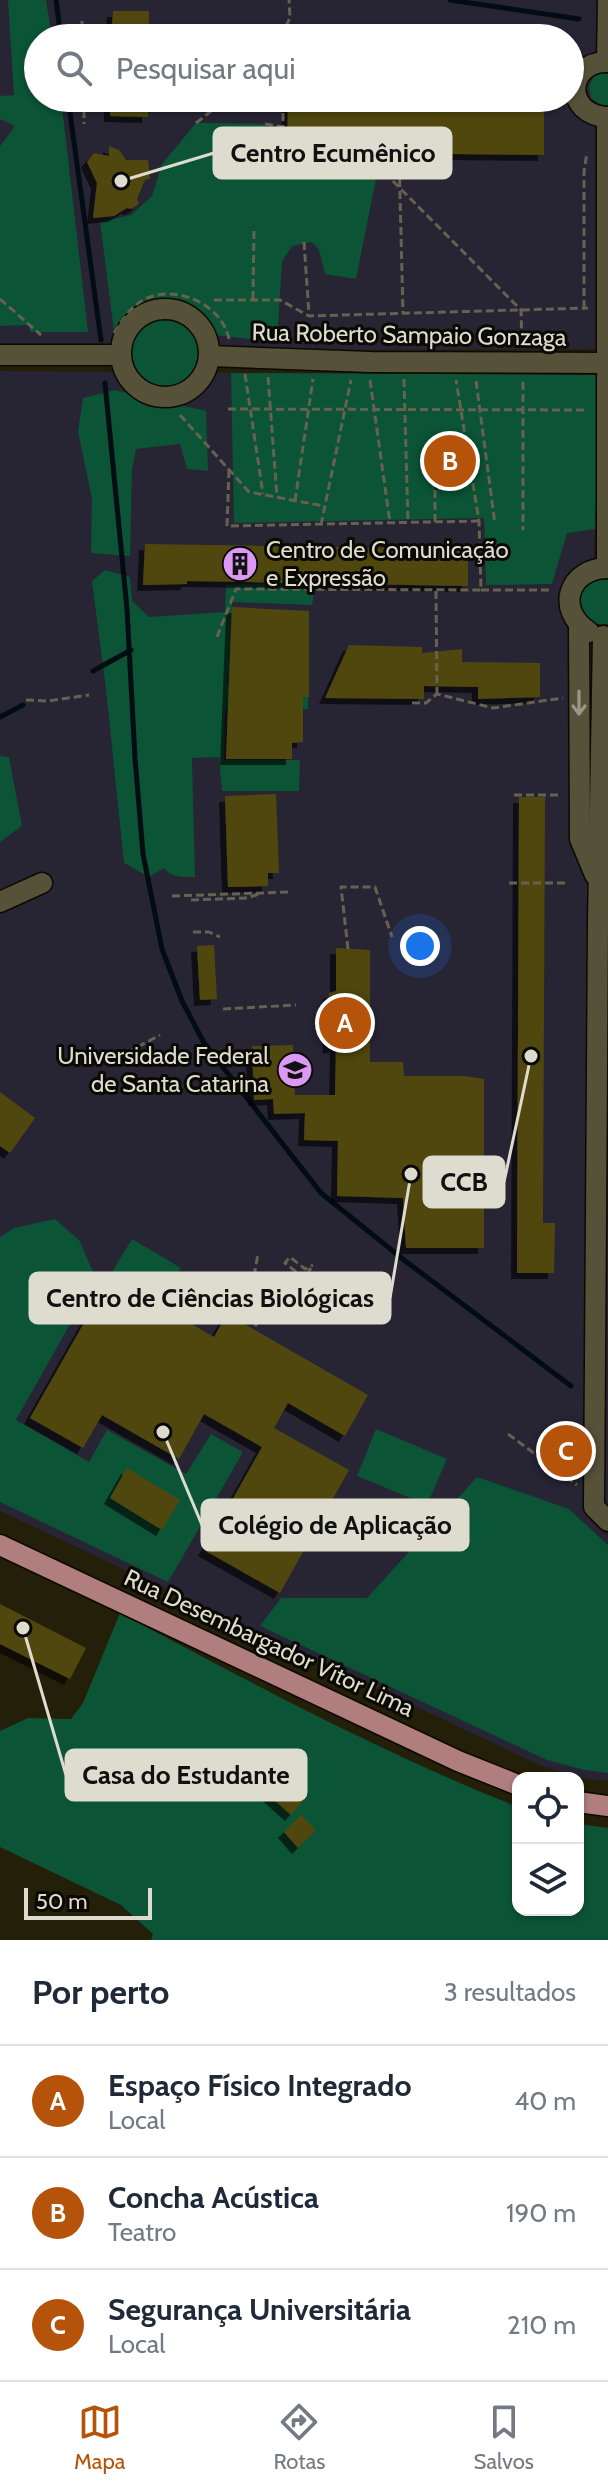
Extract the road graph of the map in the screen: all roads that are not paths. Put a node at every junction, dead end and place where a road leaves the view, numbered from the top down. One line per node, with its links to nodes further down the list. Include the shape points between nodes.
1 (608, 0): 2 (street)
2 (608, 62): 3 (street)
3 (584, 71)
4 (584, 110): 5 (street)
5 (608, 118): 6 (street)
6 (607, 308): 10 (street)
7 (0, 355): 8 (street)
8 (120, 355): 9 (street, via 129,380 139,390 166,398 192,389); 9 (street, via 130,325 157,309 176,310 193,319)
9 (227, 357): 10 (street, Rua Roberto Sampaio Gonzaga)
10 (607, 363): 11 (street)
11 (607, 568): 12 (street, via 584,573 570,591 570,611)
12 (579, 625): 13 (street); 15 (street, one-way to 15, via 580,839)
13 (606, 635): 15 (street)
14 (42, 883): 16 (street)
15 (598, 883): 17 (street, via 594,1507)
16 (0, 902)
17 (608, 1521)
18 (0, 1545): 19 (main road, Rua Desembargador Vítor Lima)
19 (512, 1783)
20 (584, 1803): 21 (main road)
21 (606, 1808)

